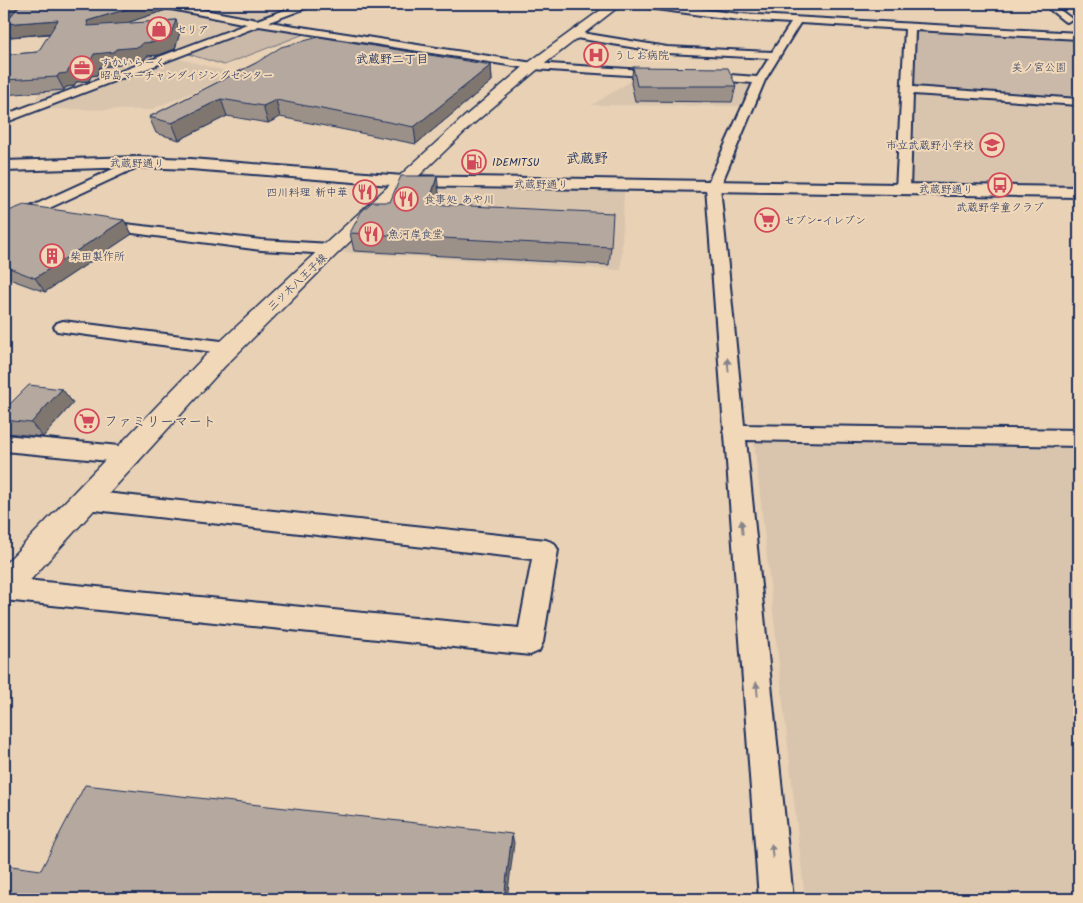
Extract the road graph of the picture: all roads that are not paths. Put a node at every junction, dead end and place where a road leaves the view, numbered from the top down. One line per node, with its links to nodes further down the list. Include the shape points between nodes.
1 (29, 4): 11 (street)
2 (161, 4): 9 (street)
3 (309, 4): 9 (street)
4 (616, 4): 12 (main road, 三ツ木八王子線)
5 (640, 4): 8 (street, via 740,17)
6 (1047, 4): 7 (street, via 1070,19)
7 (1056, 18)
8 (797, 20): 10 (street); 14 (street)
9 (256, 23): 15 (street); 21 (street)
10 (910, 27): 13 (street); 19 (street)
11 (4, 34)
12 (576, 35): 14 (street, via 667,50); 15 (main road, 三ツ木八王子線)
13 (1079, 36)
14 (774, 55): 18 (street)
15 (532, 66): 16 (street); 24 (main road, 三ツ木八王子線)
16 (672, 74)
17 (691, 76): 18 (street)
18 (760, 80): 25 (street)
19 (907, 90): 20 (street); 26 (street)
20 (1079, 102)
21 (4, 119)
22 (137, 162): 23 (street, 武蔵野通り); 24 (street, 武蔵野通り); 28 (street)
23 (4, 166)
24 (403, 182): 25 (street, 武蔵野通り); 32 (main road, 三ツ木八王子線)
25 (713, 187): 26 (street, 武蔵野通り); 35 (street, one-way to 25)
26 (903, 188): 27 (street, 武蔵野通り)
27 (1079, 192)
28 (31, 213): 29 (street); 31 (street)
29 (57, 217)
30 (84, 222): 32 (street, via 261,245)
31 (4, 225)
32 (331, 249): 34 (main road, 三ツ木八王子線)
33 (63, 327): 34 (street)
34 (229, 348): 38 (main road, 三ツ木八王子線)
35 (733, 432): 36 (street); 41 (street, one-way to 35)
36 (1079, 438)
37 (4, 443): 38 (street)
38 (130, 455): 39 (main road, 三ツ木八王子線)
39 (86, 500): 40 (main road, 三ツ木八王子線); 40 (street, via 546,550 530,642)
40 (4, 588)
41 (776, 899)

